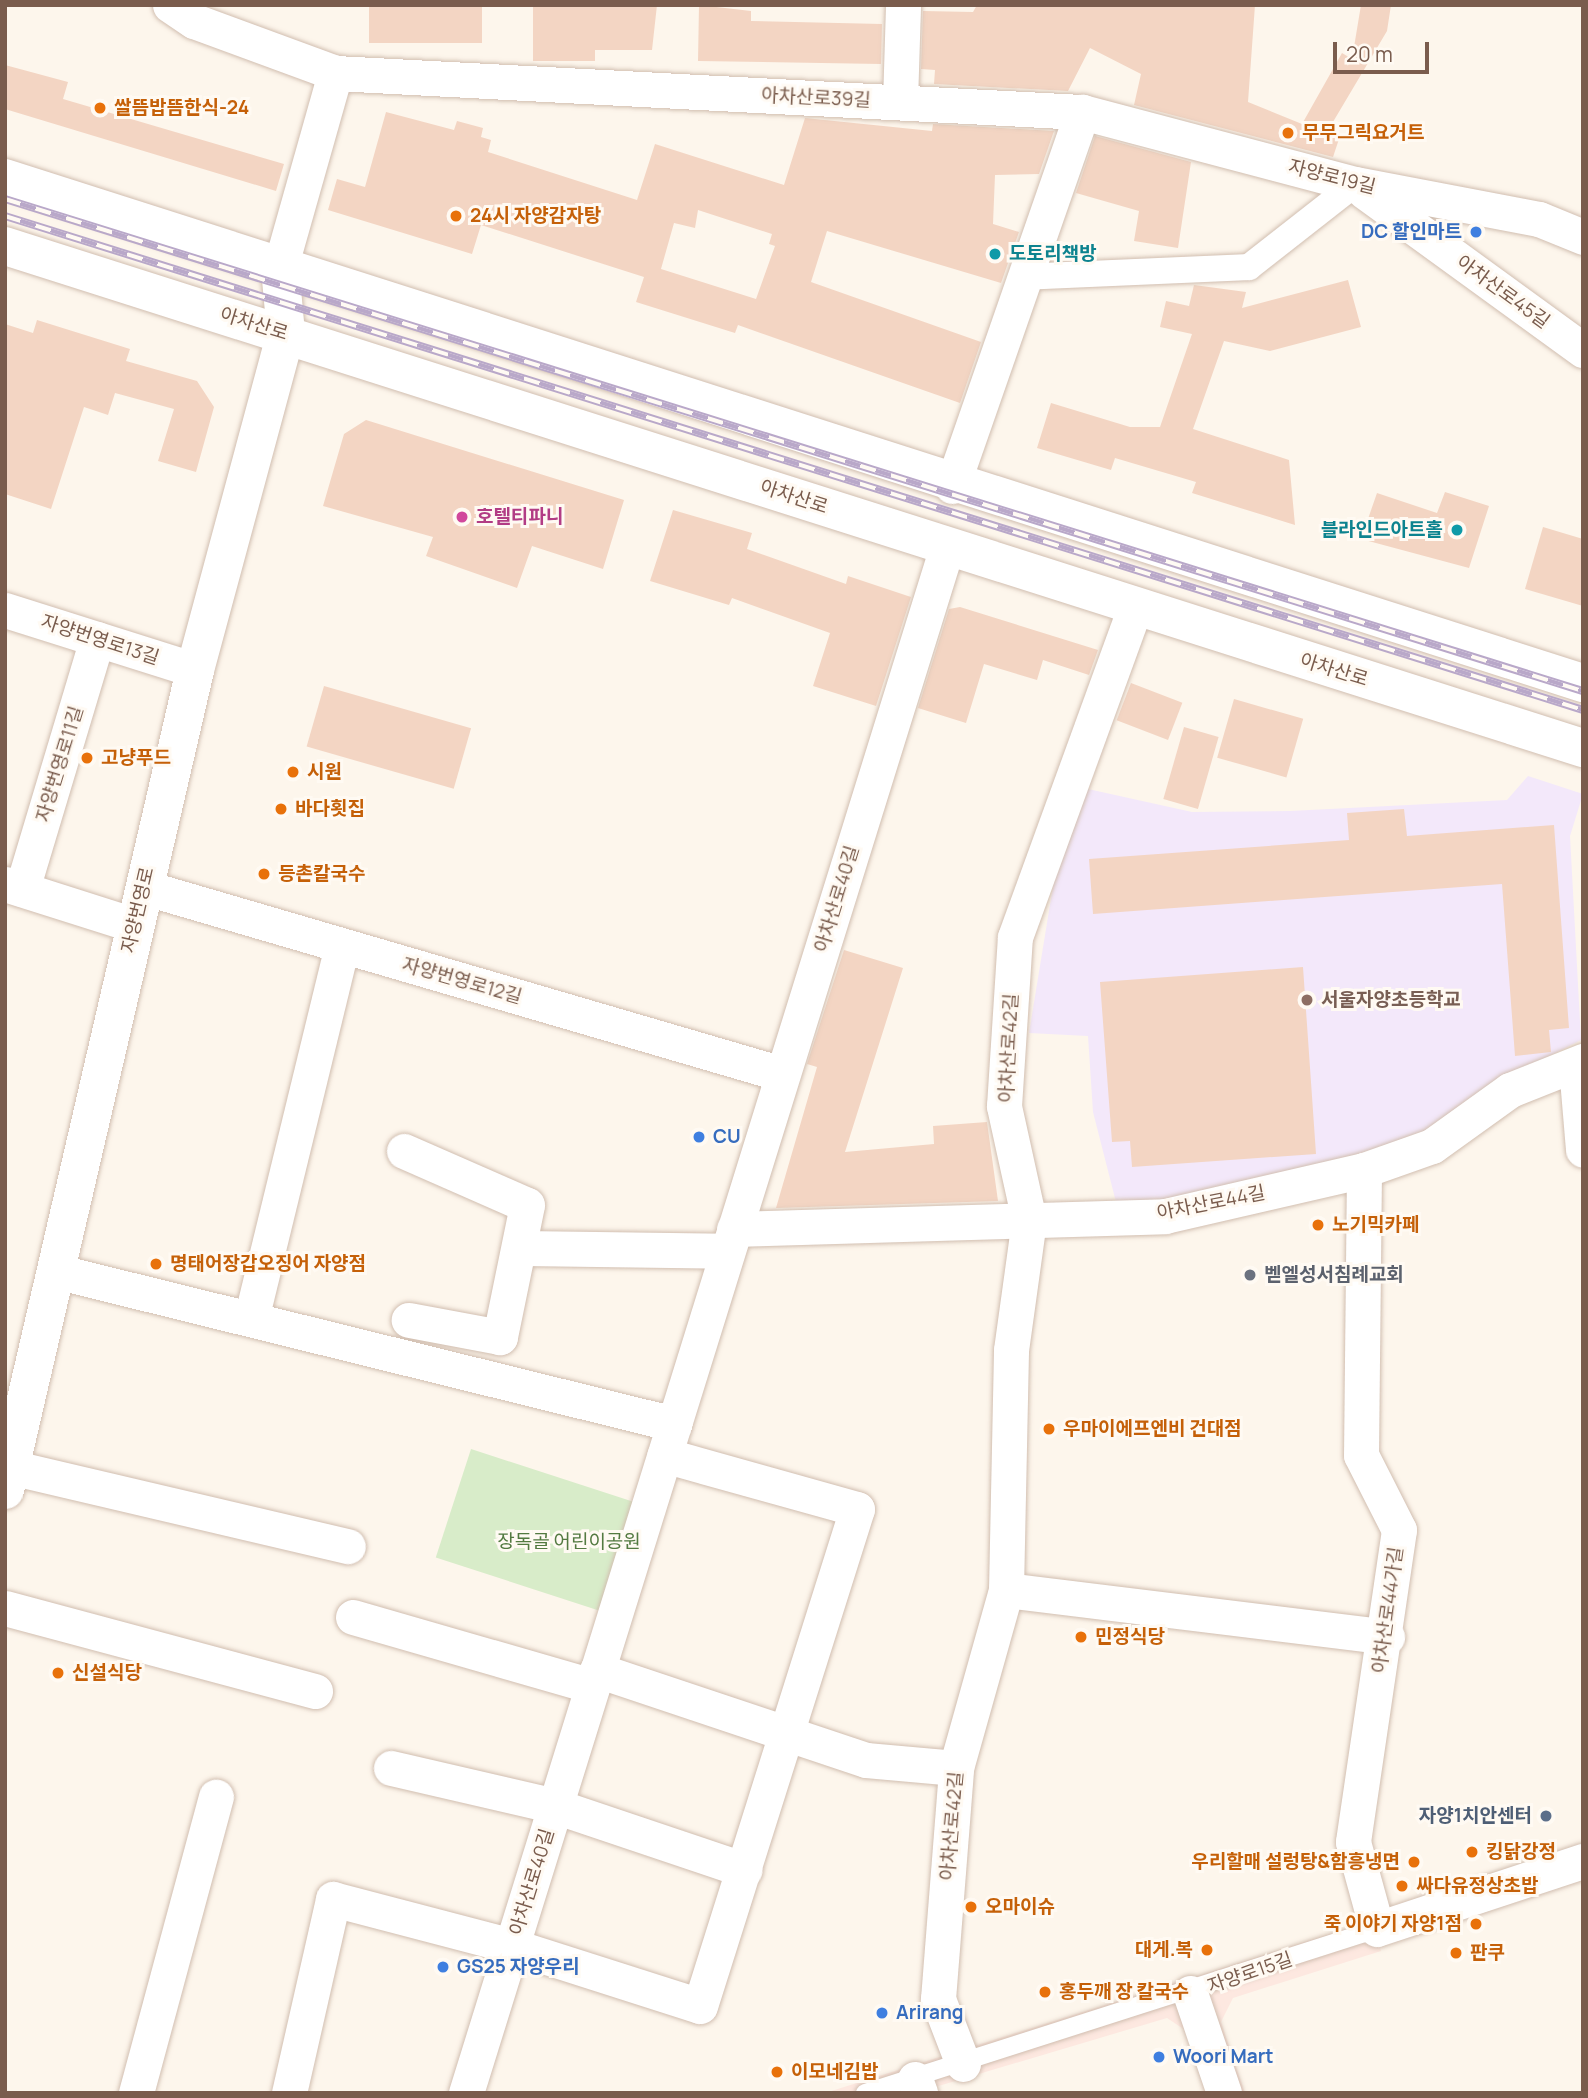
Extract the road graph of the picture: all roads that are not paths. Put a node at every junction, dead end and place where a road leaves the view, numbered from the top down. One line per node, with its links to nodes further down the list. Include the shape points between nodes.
1 (170, 5): 3 (street, 아차산로39길)
2 (903, 5): 4 (street)
3 (335, 73): 4 (street, 아차산로39길); 10 (street)
4 (900, 102): 5 (street, 아차산로39길)
5 (1082, 112): 7 (street, 자양로19길); 11 (street)
6 (5, 178): 10 (main road)
7 (1356, 184): 8 (street, 자양로19길, via 1539,219); 11 (street, via 1250,267); 13 (street, 아차산로45길)
8 (1583, 237)
9 (5, 246): 12 (main road, 아차산로)
10 (280, 268): 12 (main road); 14 (main road)
11 (1022, 277): 14 (street)
12 (286, 334): 15 (main road, 아차산로); 19 (main road, 자양번영로)
13 (1583, 350)
14 (953, 486): 20 (main road)
15 (947, 547): 16 (main road, 아차산로); 27 (street, 아차산로40길)
16 (1135, 608): 21 (main road, 아차산로); 31 (street, 아차산로42길, via 1015,937 1004,1106)
17 (5, 610): 18 (street, 자양번영로13길)
18 (97, 639): 19 (street, 자양번영로13길); 22 (street, 자양번영로11길)
19 (195, 670): 23 (main road, 자양번영로)
20 (1583, 683)
21 (1583, 748)
22 (14, 887): 24 (street, 자양번영로11길)
23 (143, 887): 24 (main road, 자양번영로); 25 (street, 자양번영로12길)
24 (134, 925): 34 (main road, 자양번영로)
25 (342, 946): 27 (street, 자양번영로12길); 35 (street)
26 (1580, 1063): 28 (street, 아차산로44길); 30 (street, 아차산로44길, via 1510,1090 1432,1146)
27 (782, 1074): 32 (street, 아차산로40길)
28 (1583, 1150)
29 (404, 1152): 33 (street, via 527,1205)
30 (1364, 1170): 31 (street, 아차산로44길, via 1165,1216); 44 (street, 아차산로44가길, via 1361,1455 1399,1530)
31 (1029, 1220): 32 (street, 아차산로44길); 41 (street, 아차산로42길, via 1011,1350)
32 (730, 1240): 33 (street); 38 (street, 아차산로40길)
33 (521, 1248): 36 (street, via 500,1337)
34 (55, 1271): 35 (street); 37 (main road, 자양번영로)
35 (251, 1319): 38 (street)
36 (409, 1320)
37 (16, 1394): 39 (main road, 자양번영로)
38 (669, 1439): 45 (street, 아차산로40길); 47 (street, via 857,1509)
39 (8, 1479): 40 (street)
40 (348, 1546)
41 (1006, 1590): 44 (street); 49 (street, 아차산로42길)
42 (5, 1608): 46 (street)
43 (353, 1617): 45 (street)
44 (1387, 1637): 54 (street, 아차산로44가길, via 1353,1842)
45 (595, 1678): 47 (street); 51 (street, 아차산로40길)
46 (315, 1691)
47 (790, 1734): 49 (street, via 866,1760); 53 (street)
48 (391, 1768): 51 (street)
49 (956, 1768): 57 (street, 아차산로42길, via 938,1999)
50 (216, 1797): 59 (street)
51 (555, 1805): 53 (street); 55 (street, 아차산로40길)
52 (1583, 1861): 54 (street, 자양로15길)
53 (745, 1870): 55 (street, via 700,2006)
54 (1377, 1929): 56 (lane, 자양로15길)
55 (512, 1946): 60 (street, via 333,1899); 61 (street, 아차산로40길)
56 (1190, 1993): 57 (lane, 자양로15길); 63 (street)
57 (963, 2064): 58 (lane, 자양로15길)
58 (917, 2086): 62 (lane, 자양로15길)
59 (136, 2093)
60 (289, 2093)
61 (466, 2093)
62 (866, 2093)
63 (1224, 2093)

